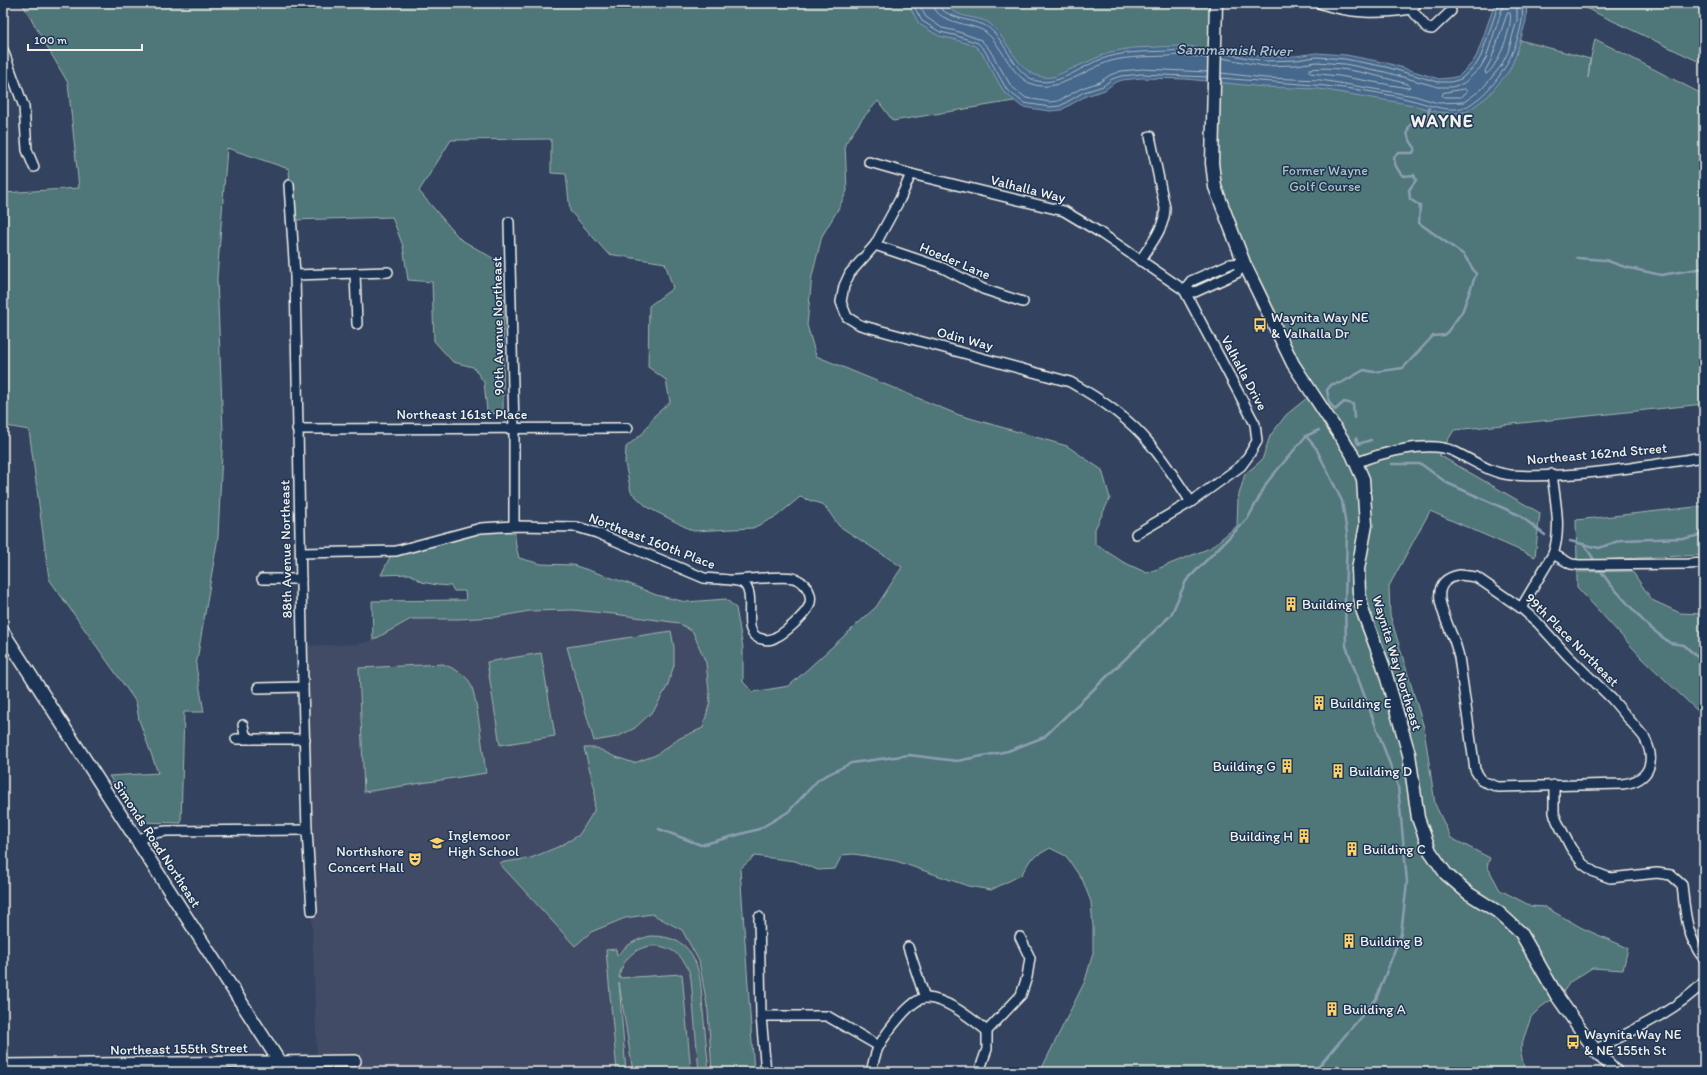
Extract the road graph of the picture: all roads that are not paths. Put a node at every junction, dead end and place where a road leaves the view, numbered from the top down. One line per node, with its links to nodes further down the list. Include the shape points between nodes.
1 (1216, 3): 14 (main road, Waynita Way Northeast, via 1212,163 1215,187)
2 (1319, 3): 3 (street, via 1354,12 1384,13)
3 (1414, 6): 4 (street, via 1427,28 1432,29)
4 (1451, 11)
5 (3, 50): 8 (street, via 22,98 27,150)
6 (1150, 136): 13 (street, via 1165,217 1163,225)
7 (869, 162): 9 (street, Valhalla Way)
8 (34, 167)
9 (911, 174): 12 (street, Odin Way); 13 (street, Valhalla Way, via 1064,211)
10 (289, 185): 17 (street, 88th Avenue Northeast)
11 (510, 222): 21 (street, 90th Avenue Northeast)
12 (875, 245): 19 (street, Hoeder Lane, via 943,268 983,289); 27 (street, Odin Way, via 850,273 844,286 841,302 847,317 860,325 1070,382 1099,398 1122,416 1149,443)
13 (1140, 261): 18 (street, Valhalla Way)
14 (1244, 263): 18 (street, via 1230,264 1191,281); 25 (main road, Waynita Way Northeast, via 1293,364)
15 (388, 272): 16 (street)
16 (355, 273): 17 (street); 20 (street)
17 (295, 275): 23 (street, 88th Avenue Northeast)
18 (1184, 290): 27 (street, Valhalla Drive, via 1255,424 1257,441 1241,466)
19 (1023, 302)
20 (357, 324)
21 (514, 428): 22 (street, Northeast 161st Place); 23 (street, Northeast 161st Place); 28 (street, 90th Avenue Northeast)
22 (628, 428)
23 (297, 429): 30 (street, 88th Avenue Northeast)
24 (1704, 457): 26 (street, Northeast 162nd Street, via 1636,467)
25 (1356, 463): 26 (street, Northeast 162nd Street, via 1386,453 1432,446 1453,451 1480,466 1503,474); 57 (main road, Waynita Way Northeast, via 1363,480 1366,502 1366,525 1358,569 1359,592 1363,612 1383,665 1409,754 1415,801 1430,851 1446,874 1468,893 1498,912 1521,933 1557,996)
26 (1552, 474): 31 (street, via 1558,534)
27 (1192, 502): 29 (street, Valhalla Drive)
28 (514, 526): 30 (street, Northeast 160th Place, via 481,528 396,551); 35 (street, Northeast 160th Place, via 577,527 704,578)
29 (1136, 534)
30 (301, 554): 34 (street, 88th Avenue Northeast)
31 (1553, 554): 32 (street, via 1571,564 1579,565); 36 (street)
32 (1704, 563)
33 (262, 579): 34 (street)
34 (301, 579): 39 (street, 88th Avenue Northeast)
35 (732, 580): 35 (street, Northeast 160th Place, via 743,584 748,590 751,632 757,638 767,640 777,637 804,614 810,604 810,592 807,587 793,578)
36 (1521, 608): 44 (street, 99th Place Northeast, via 1612,699 1644,737 1650,750 1651,762 1645,775 1630,783); 44 (street, 99th Place Northeast, via 1476,577 1456,576 1445,581 1439,593 1439,602 1459,657 1475,770 1482,781 1498,787)
37 (3, 632): 46 (main road, Simonds Road Northeast)
38 (258, 688): 39 (street)
39 (304, 688): 43 (street, 88th Avenue Northeast)
40 (243, 725): 42 (street, via 245,735)
41 (236, 739): 42 (street)
42 (251, 739): 43 (street)
43 (305, 739): 45 (street, 88th Avenue Northeast)
44 (1554, 785): 51 (street, via 1554,813 1571,848 1583,864 1594,872 1610,878 1657,873 1671,875 1682,885 1690,937)
45 (307, 830): 46 (street, via 166,831); 47 (street, 88th Avenue Northeast)
46 (137, 840): 60 (main road, Simonds Road Northeast)
47 (312, 911)
48 (759, 917): 54 (street)
49 (1020, 937): 55 (street, via 1030,958 1021,995)
50 (908, 947): 53 (street)
51 (1704, 959)
52 (1704, 982): 57 (street, via 1692,994 1641,1026)
53 (924, 998): 55 (street, via 943,1002); 56 (street, via 911,1005)
54 (761, 1016): 56 (street, via 827,1016); 63 (street)
55 (987, 1031): 65 (street, via 987,1049)
56 (879, 1046): 64 (street)
57 (1595, 1050): 66 (main road, Waynita Way Northeast)
58 (355, 1061): 60 (street, Northeast 155th Street)
59 (3, 1065): 61 (street, Northeast 155th Street)
60 (283, 1067): 62 (street, Northeast 155th Street)
61 (87, 1068): 62 (street, Northeast 155th Street)
62 (168, 1068)
63 (766, 1072)
64 (871, 1072)
65 (979, 1072)
66 (1616, 1072)

